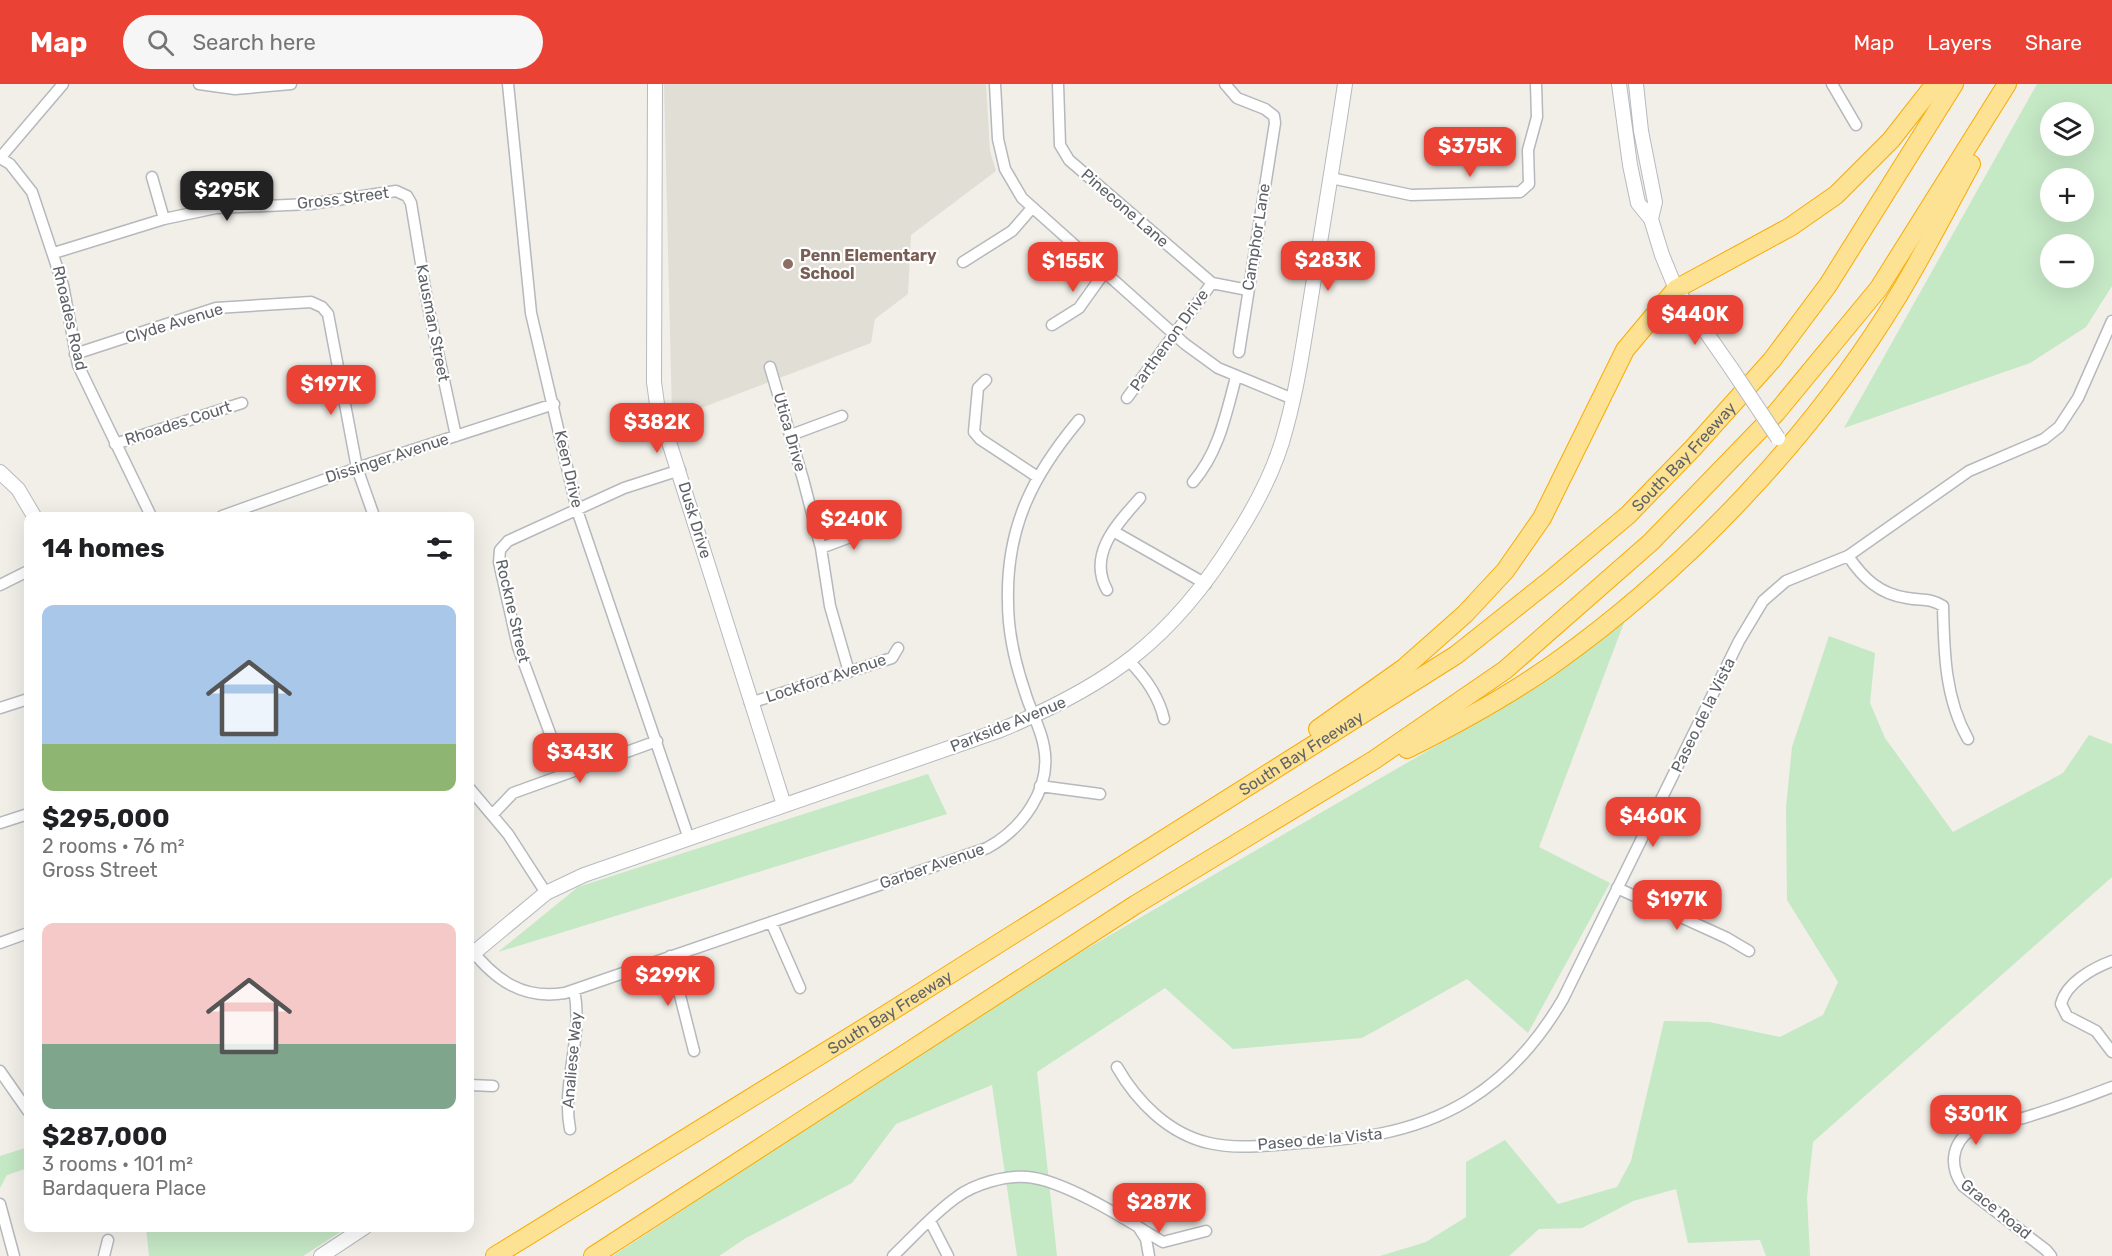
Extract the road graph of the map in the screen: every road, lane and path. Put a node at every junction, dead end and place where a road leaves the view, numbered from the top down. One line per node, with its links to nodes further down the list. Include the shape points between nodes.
1 (63, 84): 19 (street)
2 (199, 84): 3 (street, via 235,89)
3 (291, 84)
4 (508, 84): 43 (street, Keen Drive, via 531,313)
5 (654, 84): 51 (main road, Dusk Drive, via 654,382 657,404)
6 (995, 84): 22 (street, via 998,139 1005,169)
7 (1058, 84): 29 (street, Pinecone Lane, via 1060,145 1069,160)
8 (1224, 84): 31 (street, Camphor Lane, via 1237,98 1265,109 1274,116 1275,123)
9 (1345, 84): 21 (main road, Parkside Avenue)
10 (1536, 84): 21 (street, via 1537,117 1528,150 1529,184 1520,192 1411,195)
11 (1619, 84): 25 (main road, via 1638,203)
12 (1636, 84): 25 (main road, via 1655,202)
13 (1832, 84): 18 (street)
14 (1935, 84): 30 (highway, via 1891,140 1836,195 1790,227)
15 (1954, 84): 87 (highway, South Bay Freeway, via 1828,285 1772,360 1628,515 1456,655)
16 (2007, 84): 79 (highway, via 1880,288 1768,421 1651,542 1505,670)
17 (2017, 84): 49 (highway, via 1898,297 1829,396)
18 (1856, 125)
19 (0, 158): 26 (street, Rhoades Road, via 10,164 32,192)
20 (152, 177): 24 (street)
21 (1331, 178): 41 (main road, Parkside Avenue)
22 (1032, 208): 27 (street, via 1011,231); 28 (street)
23 (412, 209): 24 (street, Gross Street, via 407,196 396,191 310,204 216,208); 47 (street, Kausman Street)
24 (164, 219): 26 (street, Gross Street)
25 (1651, 219): 30 (main road)
26 (54, 253): 36 (street, Rhoades Road)
27 (963, 262)
28 (1104, 273): 33 (street, via 1079,309); 34 (street)
29 (1212, 283): 31 (street, Pinecone Lane); 34 (street, Parthenon Drive)
30 (1676, 289): 49 (main road, bridge); 87 (highway, via 1625,350 1542,518 1505,571 1465,614 1404,668)
31 (1248, 290): 35 (street, Camphor Lane)
32 (2112, 321): 64 (street, Paseo de la Vista, via 2078,398 2059,427 2044,439 1969,471)
33 (1052, 325)
34 (1173, 332): 38 (street, via 1218,368); 40 (street, Parthenon Drive)
35 (1239, 352)
36 (75, 354): 48 (street, Rhoades Road); 50 (street, Clyde Avenue, via 216,308 311,302 328,314)
37 (770, 367): 46 (street, Utica Drive)
38 (1236, 377): 41 (street); 54 (street, via 1217,442)
39 (986, 380): 53 (street, via 978,388 974,432)
40 (1127, 398)
41 (1293, 399): 66 (main road, Parkside Avenue, via 1264,490)
42 (242, 403): 48 (street, Rhoades Court)
43 (554, 404): 47 (street, Dissinger Avenue); 56 (street, Keen Drive)
44 (842, 416): 46 (street)
45 (1079, 420): 53 (street, Garber Avenue)
46 (792, 435): 63 (street, Utica Drive)
47 (456, 436): 50 (street, Dissinger Avenue)
48 (115, 444): 58 (street, Rhoades Road)
49 (1782, 444): 79 (highway, via 1728,511 1643,593 1552,665 1458,723 1404,751)
50 (357, 468): 59 (street, Dissinger Avenue); 60 (street)
51 (680, 470): 56 (street, via 624,488); 73 (main road, Dusk Drive)
52 (0, 472): 57 (main road, via 18,489)
53 (1036, 476): 75 (street, Garber Avenue, via 1013,544 1008,601 1012,643)
54 (1193, 482)
55 (1140, 498): 62 (street)
56 (577, 510): 78 (street, Keen Drive); 80 (street, Rockne Street, via 508,541 500,550 499,562 518,647)
57 (32, 512)
58 (149, 512)
59 (233, 512)
60 (373, 512)
61 (878, 527): 63 (street)
62 (1113, 531): 66 (street); 68 (street, via 1105,543 1100,568)
63 (821, 548): 71 (street, Utica Drive, via 830,606)
64 (1848, 556): 77 (street, via 1861,575 1889,594 1909,599 1930,598 1943,606 1944,660 1956,717); 90 (street, Paseo de la Vista, via 1786,581 1763,602 1739,641)
65 (24, 573): 67 (street)
66 (1206, 584): 70 (main road, Parkside Avenue, via 1185,610)
67 (0, 585)
68 (1107, 590)
69 (898, 648): 71 (street, Lockford Avenue, via 892,658)
70 (1129, 661): 75 (main road, Parkside Avenue); 76 (street, via 1142,675)
71 (849, 672): 73 (street, Lockford Avenue)
72 (24, 700): 74 (street)
73 (750, 703): 84 (main road, Dusk Drive)
74 (0, 708)
75 (1034, 717): 81 (street, Garber Avenue, via 1044,746); 84 (main road, Parkside Avenue)
76 (1164, 719)
77 (1968, 739)
78 (657, 741): 80 (street); 89 (street, Keen Drive)
79 (1374, 760): 121 (highway, via 1135,905)
80 (565, 774): 86 (street, via 513,793)
81 (1041, 786): 83 (street); 92 (street, Garber Avenue, via 1020,822 987,848)
82 (474, 794): 86 (street)
83 (1100, 794)
84 (784, 805): 89 (main road, Parkside Avenue)
85 (24, 815): 88 (street)
86 (492, 815): 91 (street)
87 (1191, 822): 120 (highway, South Bay Freeway)
88 (0, 823)
89 (689, 839): 91 (main road, Parkside Avenue, via 584,875)
90 (1617, 888): 96 (street); 104 (street, Paseo de la Vista, via 1563,999 1533,1043 1482,1091 1419,1124 1350,1140 1263,1146 1210,1144 1174,1128 1151,1112)
91 (546, 893): 95 (main road, Parkside Avenue)
92 (771, 922): 98 (street, Garber Avenue); 100 (street)
93 (24, 934): 94 (street)
94 (0, 943)
95 (474, 950)
96 (1749, 951)
97 (474, 955): 101 (street, Garber Avenue, via 497,978 522,991 548,995)
98 (670, 956): 101 (street, Garber Avenue); 102 (street)
99 (2112, 961): 103 (street, via 2083,976 2065,994 2061,1004 2067,1016 2096,1031)
100 (800, 988)
101 (574, 990): 110 (street, Analiese Way, via 578,1025 566,1109)
102 (694, 1051)
103 (2112, 1052)
104 (1116, 1067)
105 (0, 1071): 109 (street)
106 (474, 1085): 107 (street)
107 (493, 1086)
108 (2112, 1087): 125 (street, Grace Road, via 2014,1120 1976,1128 1954,1153 1953,1165 1963,1186)
109 (24, 1104)
110 (570, 1129)
111 (0, 1204): 117 (street)
112 (930, 1221): 113 (street, via 957,1196 978,1186 1029,1177 1055,1183); 122 (street); 123 (street)
113 (1137, 1226): 114 (street, via 1163,1242); 124 (street, via 1146,1239)
114 (1206, 1231)
115 (357, 1232): 119 (main road)
116 (108, 1240): 118 (street)
117 (14, 1256)
118 (104, 1256)
119 (321, 1256)
120 (495, 1256)
121 (593, 1256)
122 (893, 1256)
123 (948, 1256)
124 (1149, 1256)
125 (2051, 1256)

